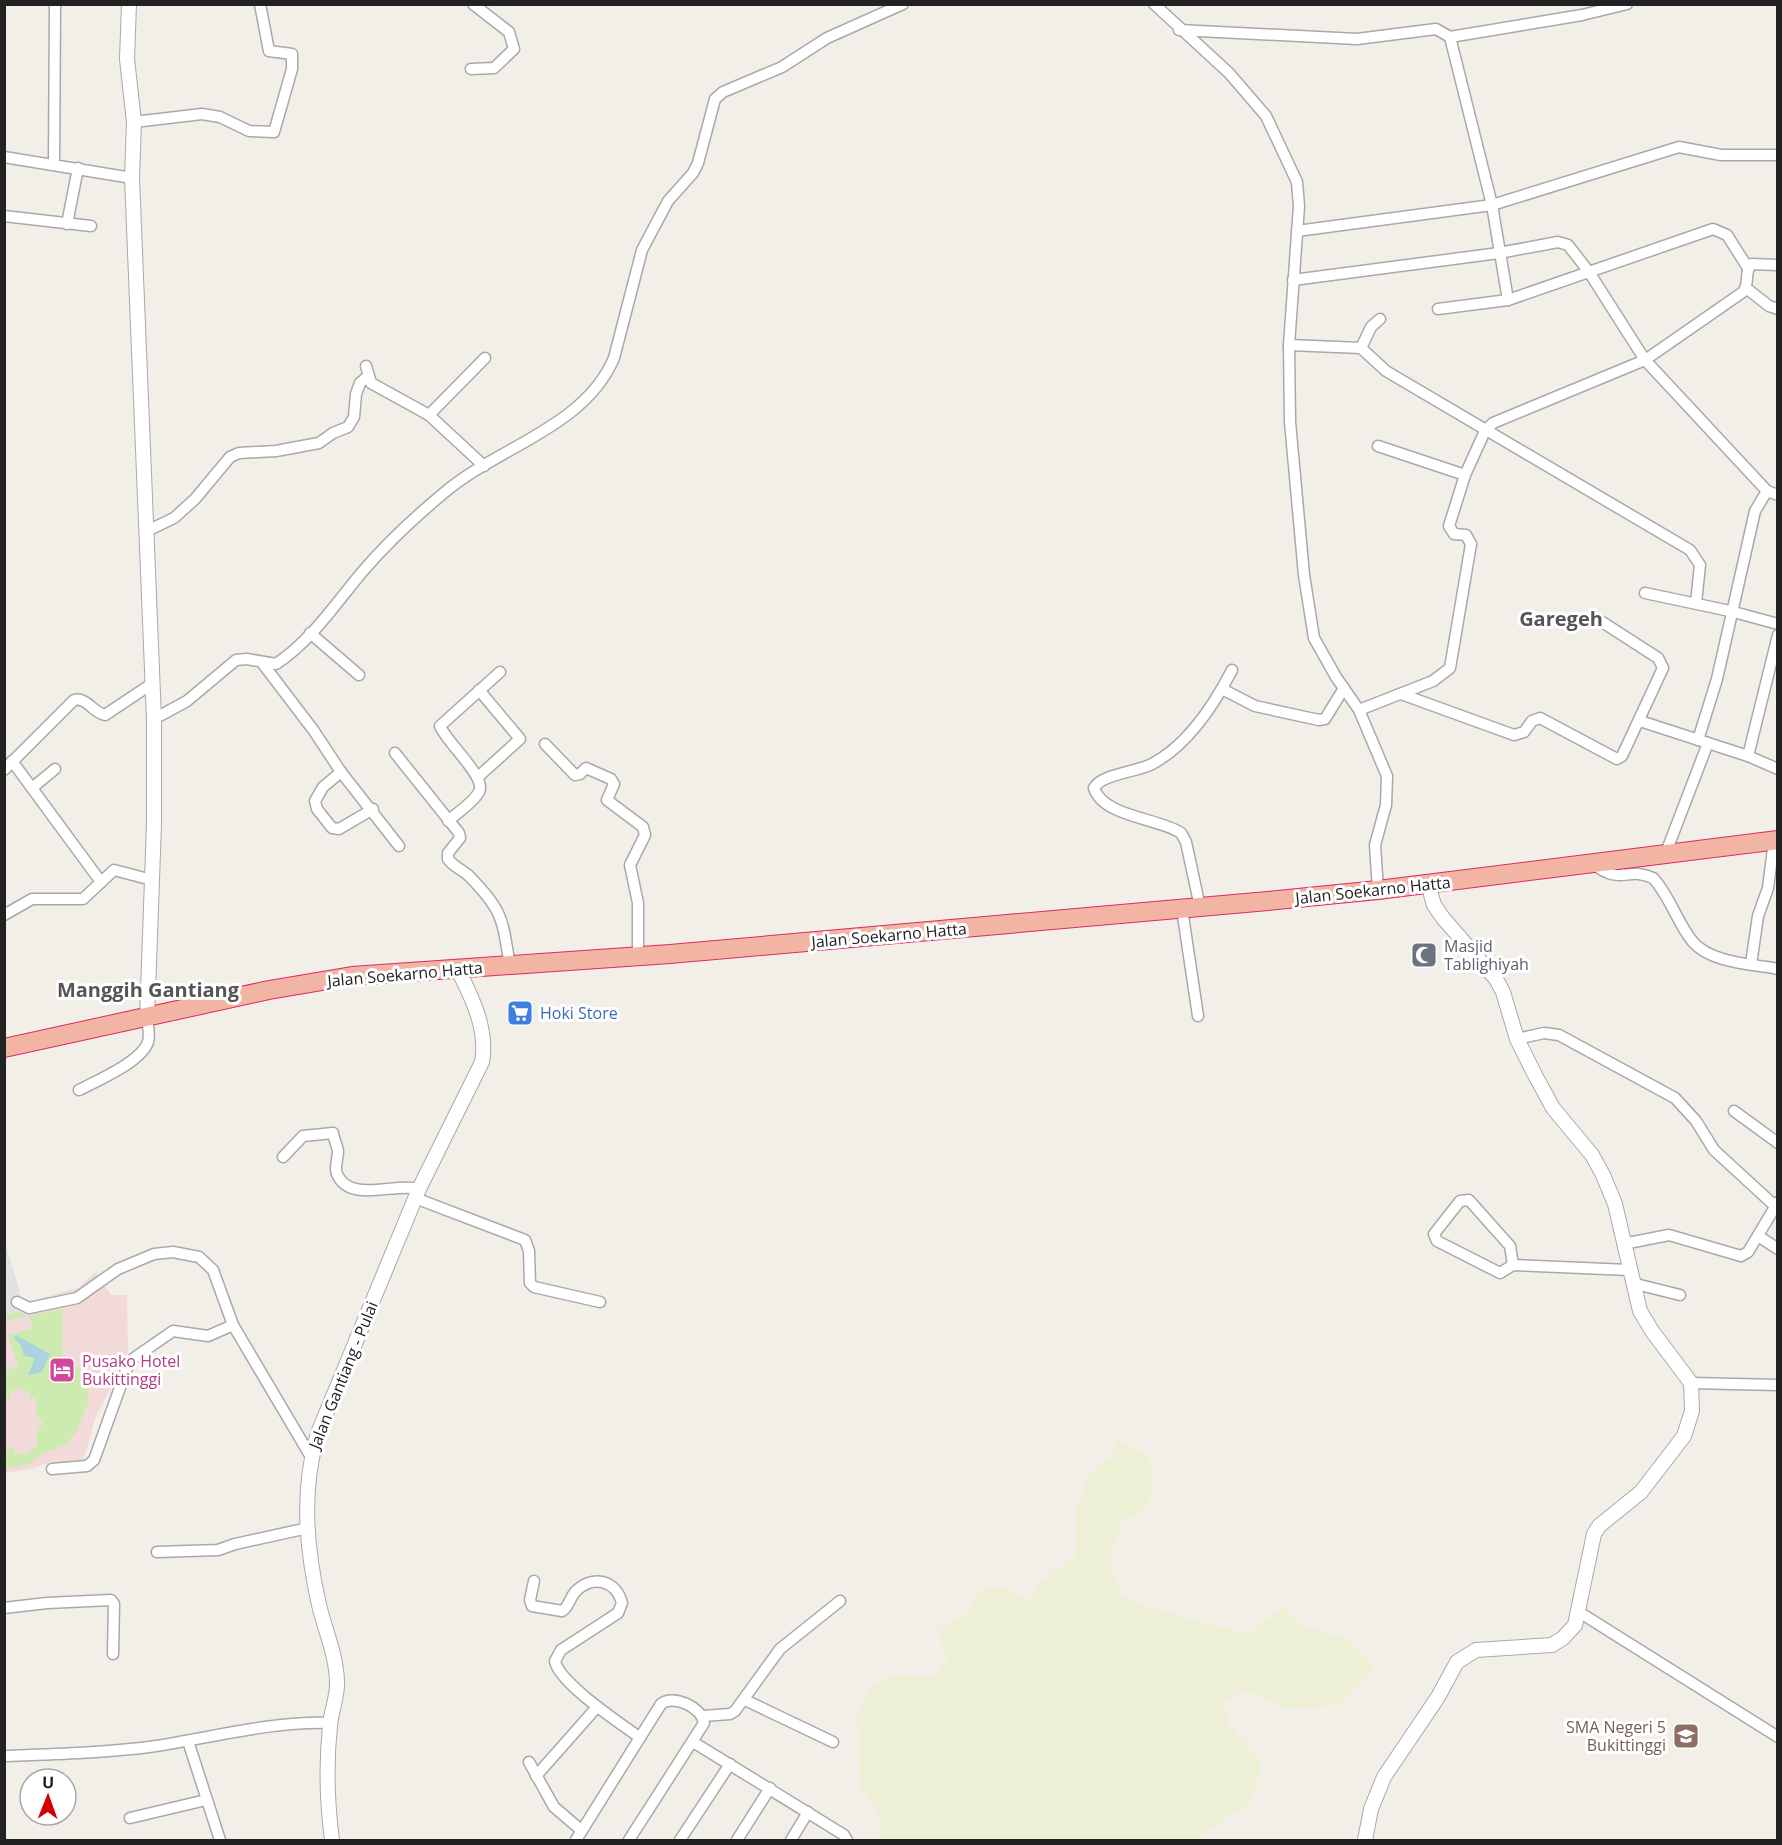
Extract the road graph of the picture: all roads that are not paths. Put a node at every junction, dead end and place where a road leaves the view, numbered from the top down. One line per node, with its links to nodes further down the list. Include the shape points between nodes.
1 (55, 4): 14 (street)
2 (129, 4): 11 (street, via 127,58)
3 (260, 4): 11 (street, via 269,51 292,54 292,69 274,132 249,131 220,117 202,114)
4 (473, 4): 10 (street, via 509,32 514,49 494,68)
5 (903, 4): 39 (street, via 827,38 782,67 715,99 698,163 668,201 642,250 607,375 555,423)
6 (1154, 4): 8 (street)
7 (1627, 4): 9 (street)
8 (1179, 30): 9 (street, via 1357,39 1436,29); 21 (street, via 1229,73 1266,116 1297,182)
9 (1450, 38): 17 (street)
10 (471, 69)
11 (134, 122): 16 (street)
12 (1778, 155): 17 (street, via 1721,155 1679,147)
13 (4, 157): 14 (street)
14 (54, 164): 15 (street)
15 (78, 168): 16 (street); 19 (street)
16 (132, 178): 42 (street)
17 (1492, 205): 21 (street); 22 (street)
18 (4, 216): 19 (street)
19 (68, 224): 20 (street)
20 (91, 226)
21 (1297, 231): 26 (street)
22 (1499, 253): 25 (street, via 1563,243 1573,249); 26 (street); 28 (street)
23 (1778, 264): 24 (street, via 1755,263)
24 (1748, 268): 25 (street, via 1727,235 1713,229); 27 (street)
25 (1589, 272): 28 (street); 35 (street)
26 (1293, 280): 32 (street)
27 (1746, 288): 30 (street); 35 (street)
28 (1508, 300): 29 (street)
29 (1438, 309)
30 (1778, 309)
31 (1380, 319): 33 (street, via 1371,327)
32 (1289, 345): 33 (street); 55 (street, via 1290,422 1309,614 1314,638)
33 (1361, 348): 37 (street, via 1386,371)
34 (485, 358): 36 (street)
35 (1645, 360): 37 (street, via 1507,417); 41 (street)
36 (429, 416): 39 (street); 42 (street, via 371,383 366,371 348,427 319,443 230,457 174,518)
37 (1485, 431): 40 (street); 44 (street, via 1690,550 1700,565)
38 (1378, 446): 40 (street)
39 (484, 466): 48 (street, via 446,491 388,546)
40 (1465, 475): 58 (street, via 1449,526 1454,534 1466,535 1471,544 1453,662 1440,677)
41 (1772, 493): 45 (street, via 1757,504)
42 (147, 531): 54 (street)
43 (1645, 592): 44 (street)
44 (1696, 603): 45 (street)
45 (1730, 611): 47 (street); 62 (street)
46 (1596, 618): 61 (street, via 1661,663 1662,674)
47 (1778, 624)
48 (310, 633): 50 (street, via 276,664); 53 (street)
49 (1778, 635): 65 (street)
50 (263, 664): 60 (street, via 236,660 187,701); 69 (street)
51 (1232, 670): 56 (street)
52 (500, 672): 57 (street)
53 (359, 675)
54 (153, 683): 60 (street); 66 (street, via 105,715 98,714 85,701 74,700)
55 (1344, 688): 56 (street, via 1329,714 1319,720 1256,706); 59 (street)
56 (1222, 689): 82 (street, via 1185,739 1168,754 1141,768 1104,778 1094,788 1101,800 1116,808 1181,833)
57 (478, 690): 70 (street, via 440,726); 70 (street, via 520,739)
58 (1401, 693): 59 (street); 61 (street, via 1514,735 1540,718 1617,759)
59 (1359, 710): 81 (street, via 1389,788 1375,845)
60 (154, 719): 78 (street)
61 (1640, 721): 62 (street)
62 (1703, 742): 65 (street); 76 (street)
63 (545, 744): 85 (street, via 575,775 586,768 611,779 614,783 607,800 644,827 645,835 630,865 638,903)
64 (395, 753): 73 (street)
65 (1748, 756): 68 (street)
66 (8, 766): 71 (street)
67 (55, 769): 71 (street)
68 (1778, 769)
69 (341, 772): 72 (street); 72 (street, via 323,787 315,801 332,828 339,830)
70 (479, 776): 73 (street, via 478,794)
71 (32, 788): 79 (street)
72 (373, 809): 75 (street)
73 (448, 821): 87 (street, via 460,838 448,859 466,872 496,906 503,919)
74 (1776, 840): 76 (highway, Jalan Soekarno Hatta); 86 (street)
75 (399, 846)
76 (1665, 855): 77 (highway, Jalan Soekarno Hatta)
77 (1593, 864): 80 (highway, Jalan Soekarno Hatta); 86 (street, via 1607,875 1638,874 1653,878 1694,944 1720,958)
78 (152, 880): 79 (street, via 114,870); 91 (street)
79 (101, 882): 84 (street, via 83,899 32,899)
80 (1428, 884): 81 (highway, Jalan Soekarno Hatta); 92 (street, via 1443,918 1496,979)
81 (1378, 890): 82 (highway, Jalan Soekarno Hatta)
82 (1200, 907): 83 (highway, Jalan Soekarno Hatta)
83 (1182, 909): 85 (highway, Jalan Soekarno Hatta); 90 (street)
84 (4, 915)
85 (638, 956): 87 (highway, Jalan Soekarno Hatta)
86 (1751, 964): 88 (street)
87 (510, 966): 89 (highway, Jalan Soekarno Hatta)
88 (1778, 969)
89 (458, 970): 91 (highway, Jalan Soekarno Hatta, via 352,976); 98 (street, Jalan Gantiang - Pulai, via 476,1009 484,1050 477,1073)
90 (1198, 1016)
91 (147, 1018): 93 (highway, Jalan Soekarno Hatta); 94 (street, via 145,1046 124,1067)
92 (1517, 1039): 99 (street, via 1544,1033 1559,1035 1675,1098 1714,1150); 101 (street, via 1553,1108 1592,1155 1603,1175 1615,1204)
93 (4, 1048)
94 (79, 1090)
95 (1734, 1111): 96 (street)
96 (1778, 1143)
97 (283, 1157): 98 (street, via 303,1137 333,1133 338,1152 336,1173 344,1184 358,1191 397,1186)
98 (417, 1193): 107 (street, via 525,1240 530,1283 534,1287); 111 (street, Jalan Gantiang - Pulai)
99 (1777, 1204): 100 (street)
100 (1758, 1236): 101 (street, via 1741,1256 1669,1235); 102 (street)
101 (1623, 1244): 104 (street)
102 (1778, 1249)
103 (1513, 1264): 103 (street, via 1504,1273 1496,1272 1437,1241 1436,1230 1460,1201 1469,1200 1510,1246); 104 (street)
104 (1630, 1277): 105 (street); 109 (street, via 1640,1311)
105 (1680, 1295)
106 (17, 1302): 108 (street, via 29,1308 78,1298 133,1260 181,1253 199,1257 213,1270)
107 (600, 1302)
108 (233, 1325): 111 (street); 112 (street, via 208,1336 173,1331 134,1358 94,1460 87,1466)
109 (1691, 1383): 110 (street); 118 (street, via 1692,1411 1684,1436 1641,1492 1594,1534)
110 (1778, 1385)
111 (311, 1457): 113 (street, Jalan Gantiang - Pulai, via 306,1490)
112 (52, 1469)
113 (308, 1528): 114 (street, via 218,1550); 123 (street, Jalan Gantiang - Pulai, via 319,1606 336,1664 338,1684)
114 (157, 1552)
115 (534, 1581): 121 (street, via 530,1600 537,1608 564,1611 573,1594 590,1582 605,1582 620,1596 618,1613 556,1655 556,1668)
116 (840, 1601): 120 (street, via 780,1649)
117 (4, 1608): 119 (street, via 111,1600)
118 (1580, 1612): 125 (street); 145 (street, via 1575,1625 1552,1645 1476,1650 1457,1662 1384,1777 1371,1809)
119 (112, 1654)
120 (745, 1700): 122 (street, via 730,1714); 128 (street)
121 (597, 1707): 124 (street); 132 (street)
122 (703, 1716): 124 (street, via 671,1699 661,1704); 127 (street, via 704,1723)
123 (330, 1723): 126 (street, via 288,1724); 139 (street, Jalan Gantiang - Pulai, via 327,1766)
124 (639, 1737): 137 (street)
125 (1778, 1737)
126 (188, 1741): 129 (street, via 103,1751); 134 (street)
127 (693, 1742): 131 (street); 140 (street)
128 (833, 1742)
129 (4, 1756)
130 (529, 1762): 132 (street)
131 (730, 1764): 133 (street); 141 (street)
132 (536, 1776): 137 (street, via 554,1807)
133 (770, 1788): 135 (street); 142 (street)
134 (206, 1800): 136 (street); 138 (street)
135 (808, 1812): 143 (street); 144 (street)
136 (130, 1818)
137 (578, 1835)
138 (220, 1840)
139 (332, 1840)
140 (629, 1840)
141 (680, 1840)
142 (737, 1840)
143 (791, 1840)
144 (848, 1840)
145 (1365, 1840)

